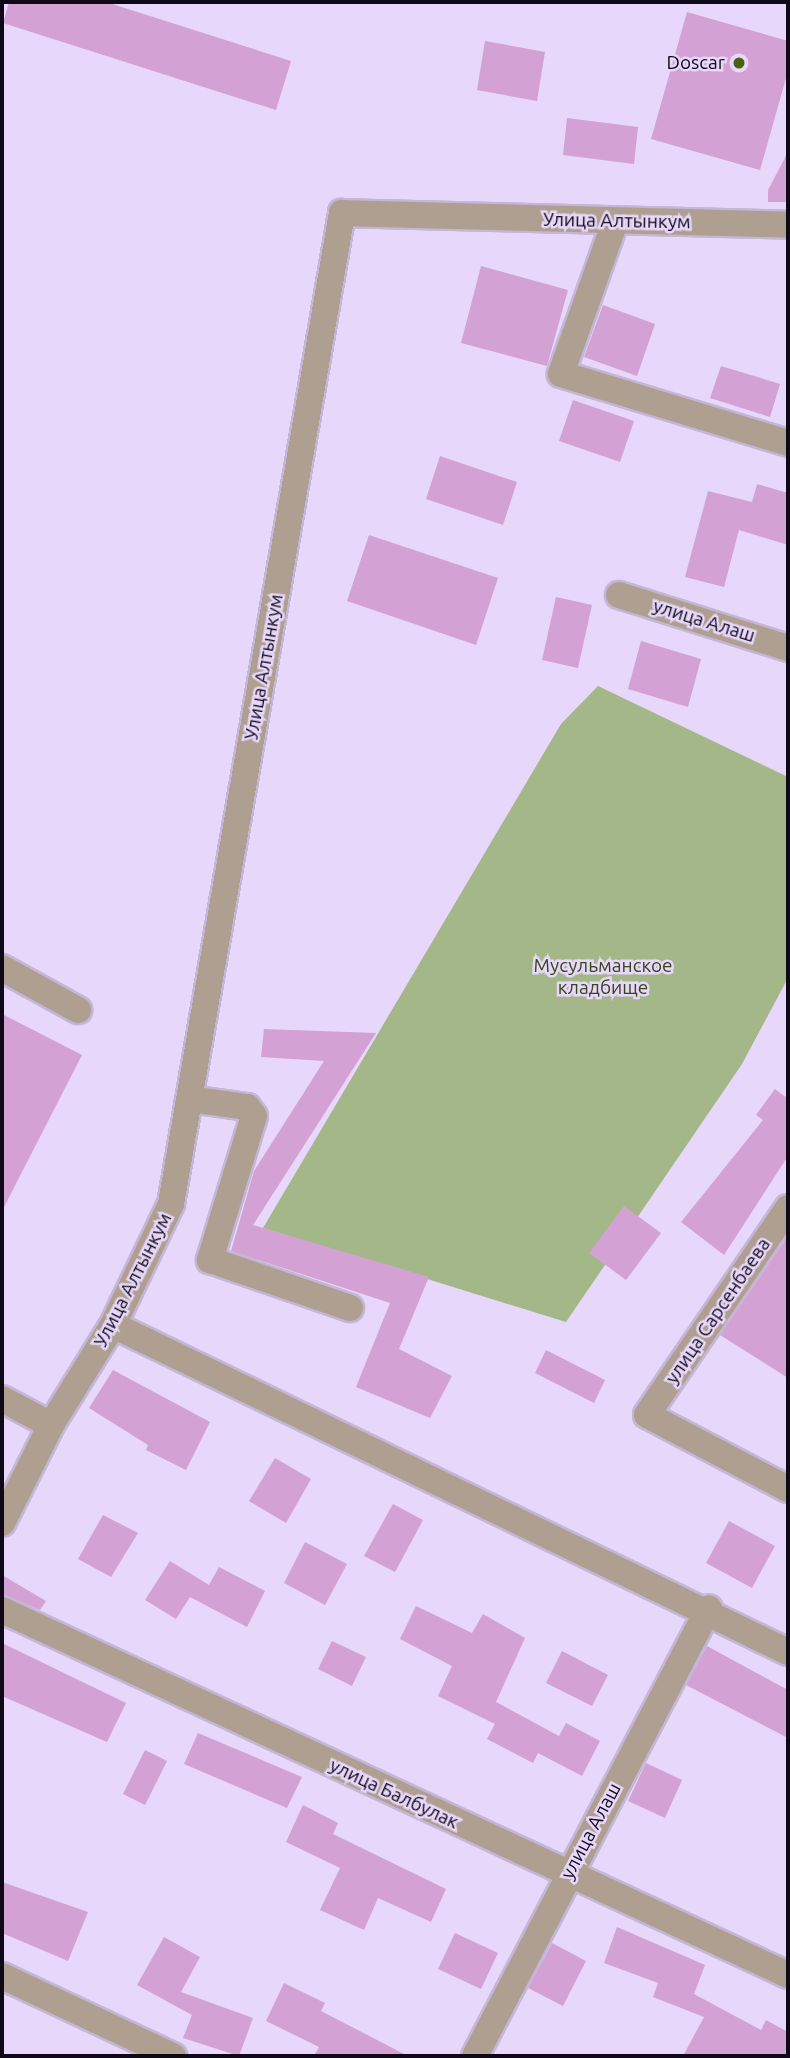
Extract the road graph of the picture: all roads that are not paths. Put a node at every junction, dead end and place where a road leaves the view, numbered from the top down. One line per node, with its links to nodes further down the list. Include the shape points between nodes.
1 (614, 222): 2 (street, Улица Алтынкум); 3 (street, via 561,374); 8 (street, Улица Алтынкум, via 342,213)
2 (788, 225)
3 (788, 443)
4 (620, 595): 5 (street, улица Алаш)
5 (788, 648)
6 (2, 968): 7 (street)
7 (78, 1010)
8 (190, 1099): 10 (street, via 247,1107 254,1116 210,1260); 11 (street, Улица Алтынкум, via 171,1204)
9 (788, 1208): 14 (street, улица Сарсенбаева, via 647,1415)
10 (351, 1308)
11 (113, 1325): 13 (street, Улица Алтынкум); 16 (street)
12 (2, 1399): 13 (street)
13 (51, 1425): 15 (street, Улица Алтынкум)
14 (788, 1489)
15 (2, 1523)
16 (709, 1608): 18 (street); 19 (street, улица Алаш)
17 (2, 1610): 19 (street, улица Балбулак)
18 (788, 1652)
19 (567, 1875): 21 (street, улица Балбулак); 23 (street, улица Алаш)
20 (2, 1976): 22 (street)
21 (788, 1976)
22 (173, 2056)
23 (475, 2056)

